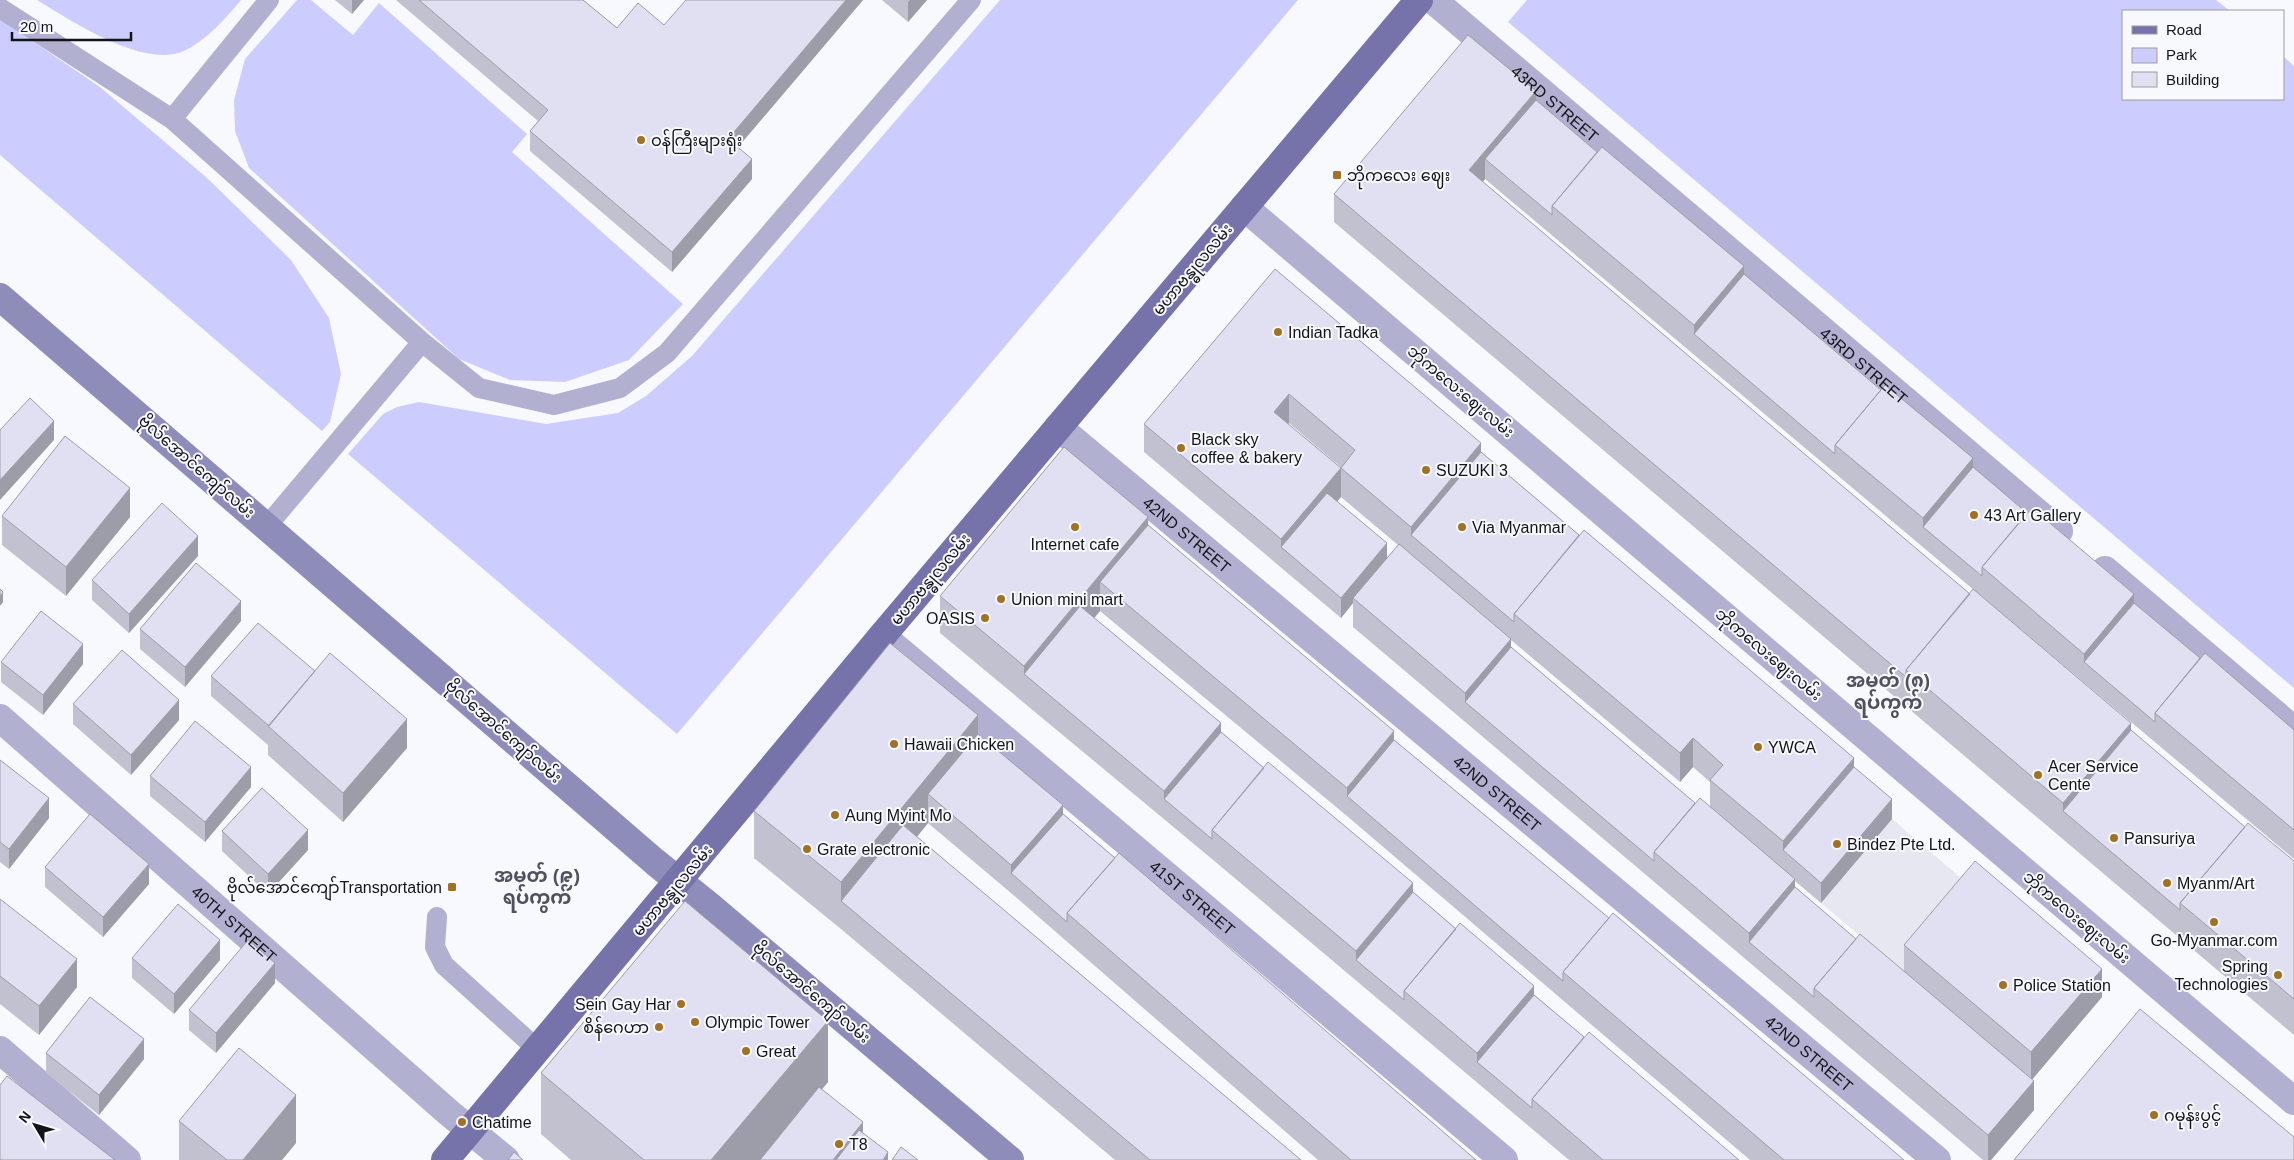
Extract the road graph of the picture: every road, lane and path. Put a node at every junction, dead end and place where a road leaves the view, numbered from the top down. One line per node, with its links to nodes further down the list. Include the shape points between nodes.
1 (269, 0): 6 (lane)
2 (971, 0): 9 (lane, via 667,354 620,388 554,405 479,388)
3 (1419, 0): 7 (main road, မဟာဗန္ဓုလလမ်း)
4 (1433, 0): 14 (street, 43RD STREET)
5 (0, 8): 6 (lane)
6 (172, 119): 9 (lane)
7 (1244, 207): 10 (main road, မဟာဗန္ဓုလလမ်း); 19 (street, ဘိုကလေးဈေးလမ်း)
8 (0, 297): 11 (main road, ဗိုလ်အောင်ကျော်လမ်း)
9 (422, 342): 11 (lane)
10 (1058, 427): 12 (main road, မဟာဗန္ဓုလလမ်း); 26 (street, 42ND STREET)
11 (267, 526): 15 (main road, ဗိုလ်အောင်ကျော်လမ်း)
12 (882, 636): 15 (main road, မဟာဗန္ဓုလလမ်း); 25 (street, 41ST STREET)
13 (0, 718): 20 (street, 40TH STREET)
14 (2294, 730)
15 (680, 881): 17 (main road, မဟာဗန္ဓုလလမ်း); 24 (main road, ဗိုလ်အောင်ကျော်လမ်း)
16 (436, 917): 17 (lane, via 435,947 444,965)
17 (537, 1049): 20 (main road, မဟာဗန္ဓုလလမ်း)
18 (0, 1050): 21 (street)
19 (2294, 1101)
20 (470, 1130): 22 (main road, မဟာဗန္ဓုလလမ်း); 23 (street, 40TH STREET)
21 (127, 1160)
22 (445, 1160)
23 (506, 1160)
24 (1010, 1160)
25 (1504, 1160)
26 (1937, 1160)

